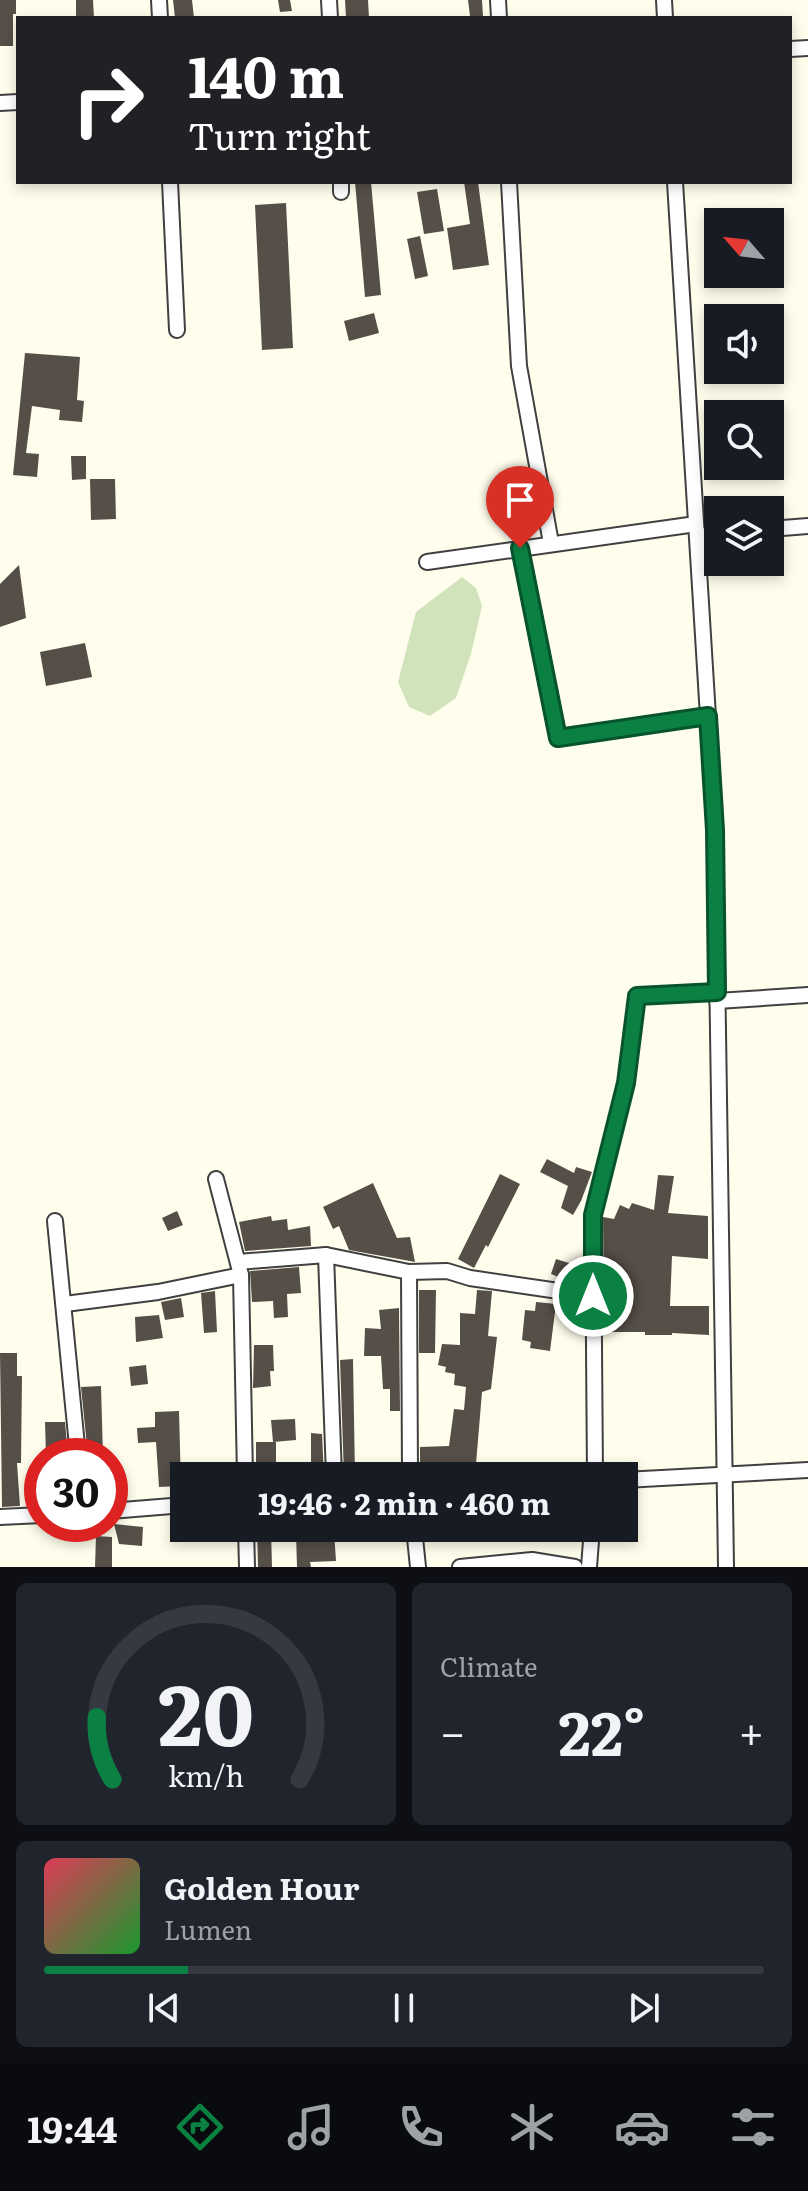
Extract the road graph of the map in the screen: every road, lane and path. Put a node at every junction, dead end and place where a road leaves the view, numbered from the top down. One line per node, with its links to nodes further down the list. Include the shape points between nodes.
1 (170, 184): 4 (street)
2 (509, 184): 9 (street, via 519,366)
3 (675, 184): 7 (street)
4 (177, 330)
5 (808, 526): 6 (street)
6 (784, 528)
7 (696, 530): 8 (street); 9 (street); 12 (street)
8 (704, 531)
9 (551, 543): 10 (street)
10 (520, 548): 11 (street); 12 (lane, via 558,738)
11 (427, 562)
12 (708, 716): 14 (street)
13 (808, 995): 14 (street)
14 (717, 997): 20 (street, via 637,996 626,1083 593,1215); 28 (street)
15 (216, 1179): 18 (street)
16 (55, 1221): 21 (street)
17 (326, 1255): 18 (street); 19 (street); 24 (street)
18 (239, 1268): 21 (street, via 158,1292); 23 (street)
19 (409, 1272): 20 (street, via 447,1271); 25 (street)
20 (593, 1296): 26 (street)
21 (65, 1304): 22 (street)
22 (76, 1438)
23 (245, 1462)
24 (333, 1462)
25 (410, 1462)
26 (595, 1462)
27 (808, 1470): 28 (street)
28 (725, 1476): 29 (street); 42 (street)
29 (638, 1479)
30 (170, 1506): 31 (street)
31 (128, 1510)
32 (24, 1516): 33 (street)
33 (0, 1517)
34 (246, 1542): 37 (street)
35 (415, 1542): 38 (street)
36 (591, 1542): 41 (street)
37 (247, 1567)
38 (418, 1567)
39 (460, 1567): 40 (street, via 532,1560)
40 (575, 1567)
41 (589, 1567)
42 (726, 1567)

